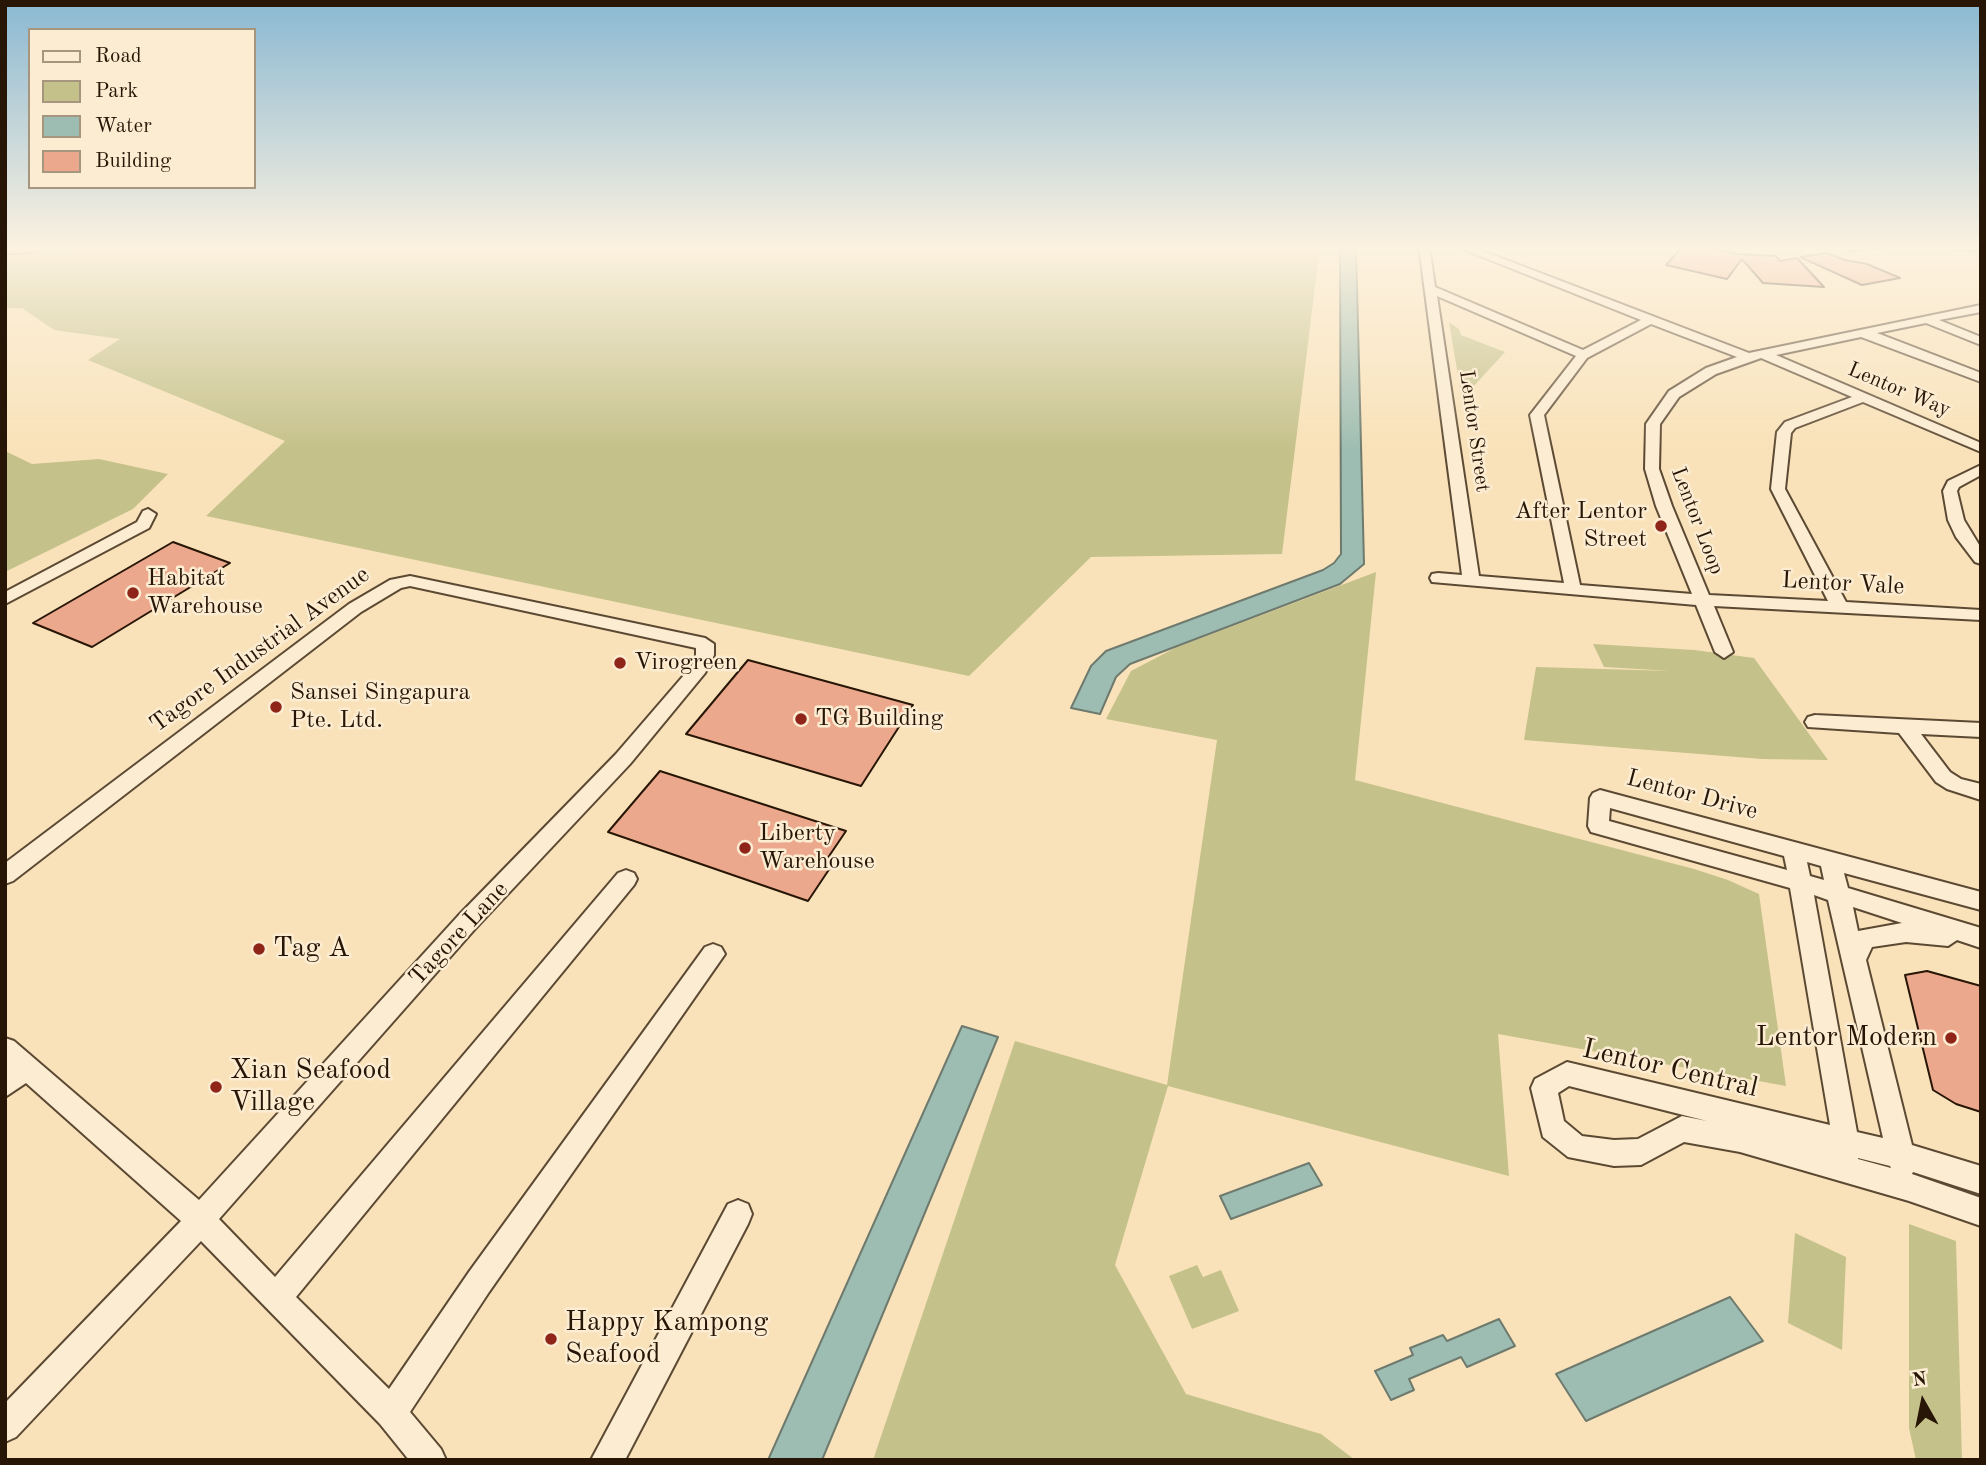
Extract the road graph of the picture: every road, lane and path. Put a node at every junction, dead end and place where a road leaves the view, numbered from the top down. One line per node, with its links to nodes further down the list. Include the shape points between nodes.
1 (1435, 314): 18 (street, Lentor Street)
2 (1489, 314): 10 (street)
3 (1636, 314): 5 (street)
4 (1953, 314): 6 (street, Lentor Loop)
5 (1650, 320): 10 (street); 11 (street)
6 (1928, 320): 7 (street, Lentor Loop); 8 (street)
7 (1869, 334): 9 (street, Lentor Loop); 12 (street)
8 (1981, 341)
9 (1763, 354): 11 (street, Lentor Loop); 13 (street, Lentor Way)
10 (1583, 355): 20 (street, via 1536,417)
11 (1748, 357): 22 (street, Lentor Loop, via 1711,371 1674,394 1653,424 1652,469)
12 (1981, 378)
13 (1862, 398): 14 (street, Lentor Way); 23 (street, via 1790,425 1784,432 1778,489)
14 (1981, 448)
15 (1981, 469): 16 (street, via 1953,484 1951,491 1956,520)
16 (1981, 559)
17 (1438, 578): 18 (street)
18 (1471, 581): 20 (street)
19 (5, 584): 21 (street, via 126,520 148,514 144,525)
20 (1573, 589): 22 (street)
21 (5, 599)
22 (1703, 600): 23 (street, Lentor Vale); 26 (street, Lentor Loop)
23 (1840, 608): 24 (street, Lentor Vale)
24 (1981, 615)
25 (705, 644): 33 (street, Tagore Industrial Avenue, via 411,581 396,584 355,608); 49 (street, Tagore Lane, via 699,669 623,759 466,923)
26 (1724, 652)
27 (1815, 722): 28 (street)
28 (1904, 726): 29 (street); 30 (street, via 1943,777)
29 (1981, 730)
30 (1981, 792)
31 (1794, 850): 32 (street, Lentor Drive); 35 (street); 35 (street, Lentor Drive, via 1600,798 1598,826)
32 (1830, 860): 36 (street); 37 (street, Lentor Drive)
33 (5, 876)
34 (626, 879): 50 (street)
35 (1800, 882): 36 (street, Lentor Drive); 42 (street)
36 (1838, 894): 38 (street, Lentor Drive); 40 (street)
37 (1981, 901)
38 (1981, 939): 40 (street, via 1885,934 1865,938)
39 (713, 954): 51 (street)
40 (1854, 959): 43 (street)
41 (12, 1067): 49 (street)
42 (1846, 1142): 43 (street, Lentor Central); 44 (street); 44 (street, Lentor Central, via 1567,1074 1544,1088 1552,1128 1577,1148 1641,1152 1682,1129 1740,1139)
43 (1900, 1155): 45 (street, Lentor Central); 46 (street)
44 (1850, 1170): 46 (street, Lentor Central)
45 (1981, 1180)
46 (1909, 1187): 47 (street, Lentor Central)
47 (1981, 1212)
48 (738, 1214): 54 (street)
49 (201, 1220): 50 (street); 52 (street, Tagore Lane)
50 (275, 1298): 51 (street)
51 (391, 1413): 53 (street)
52 (5, 1426)
53 (430, 1460)
54 (607, 1460)

